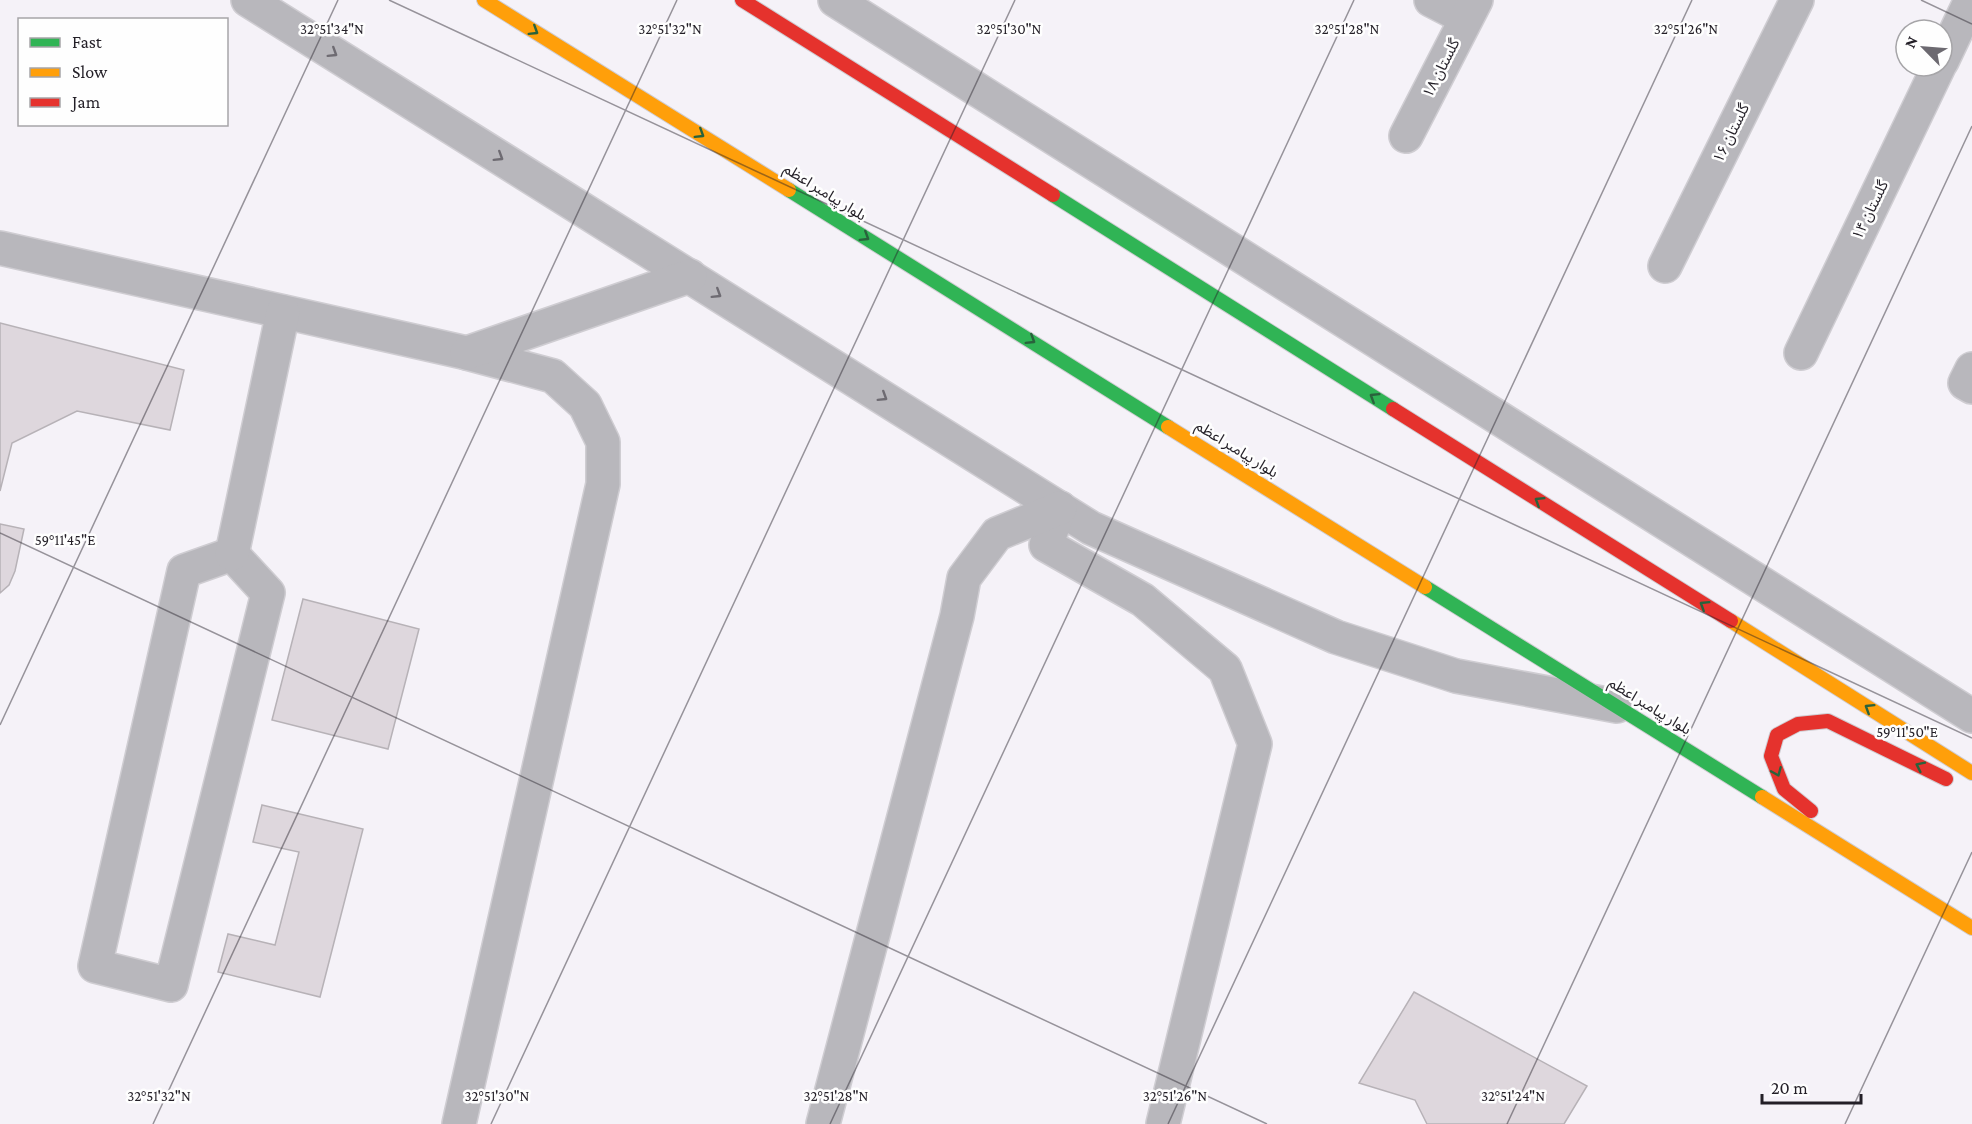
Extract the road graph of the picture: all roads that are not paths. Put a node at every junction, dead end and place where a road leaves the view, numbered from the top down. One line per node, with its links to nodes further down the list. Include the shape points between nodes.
1 (248, 0): 14 (street, one-way to 14)
2 (484, 0): 20 (main road, بلوار پیامبر اعظم, one-way to 20)
3 (742, 0): 22 (main road, one-way to 3)
4 (835, 0): 21 (street)
5 (1431, 0): 8 (street)
6 (1797, 0): 13 (street, گلستان ۱۶)
7 (1971, 0): 9 (street)
8 (1471, 9): 11 (street, گلستان ۱۸)
9 (1954, 36)
10 (1934, 78): 17 (street, گلستان ۱۴)
11 (1406, 136)
12 (0, 248): 15 (street)
13 (1665, 266)
14 (690, 276): 16 (street); 18 (street, one-way to 18)
15 (284, 312): 16 (street); 19 (street)
16 (466, 353): 26 (street, via 553,376 585,405 603,441 603,484)
17 (1801, 354)
18 (1060, 508): 20 (street, via 1091,528 1336,637 1456,676); 27 (street, via 997,534 964,578); 28 (street, via 1046,545 1143,600 1225,669 1256,744)
19 (232, 554): 19 (street, via 184,571 95,966 171,985 268,593)
20 (1619, 707): 24 (main road, بلوار پیامبر اعظم)
21 (1972, 716)
22 (1972, 773)
23 (1962, 787): 24 (main road, one-way to 24, via 1828,721 1798,724 1777,735 1771,756 1784,789)
24 (1885, 872): 25 (main road, بلوار پیامبر اعظم)
25 (1972, 928)
26 (459, 1124)
27 (823, 1124)
28 (1163, 1124)

